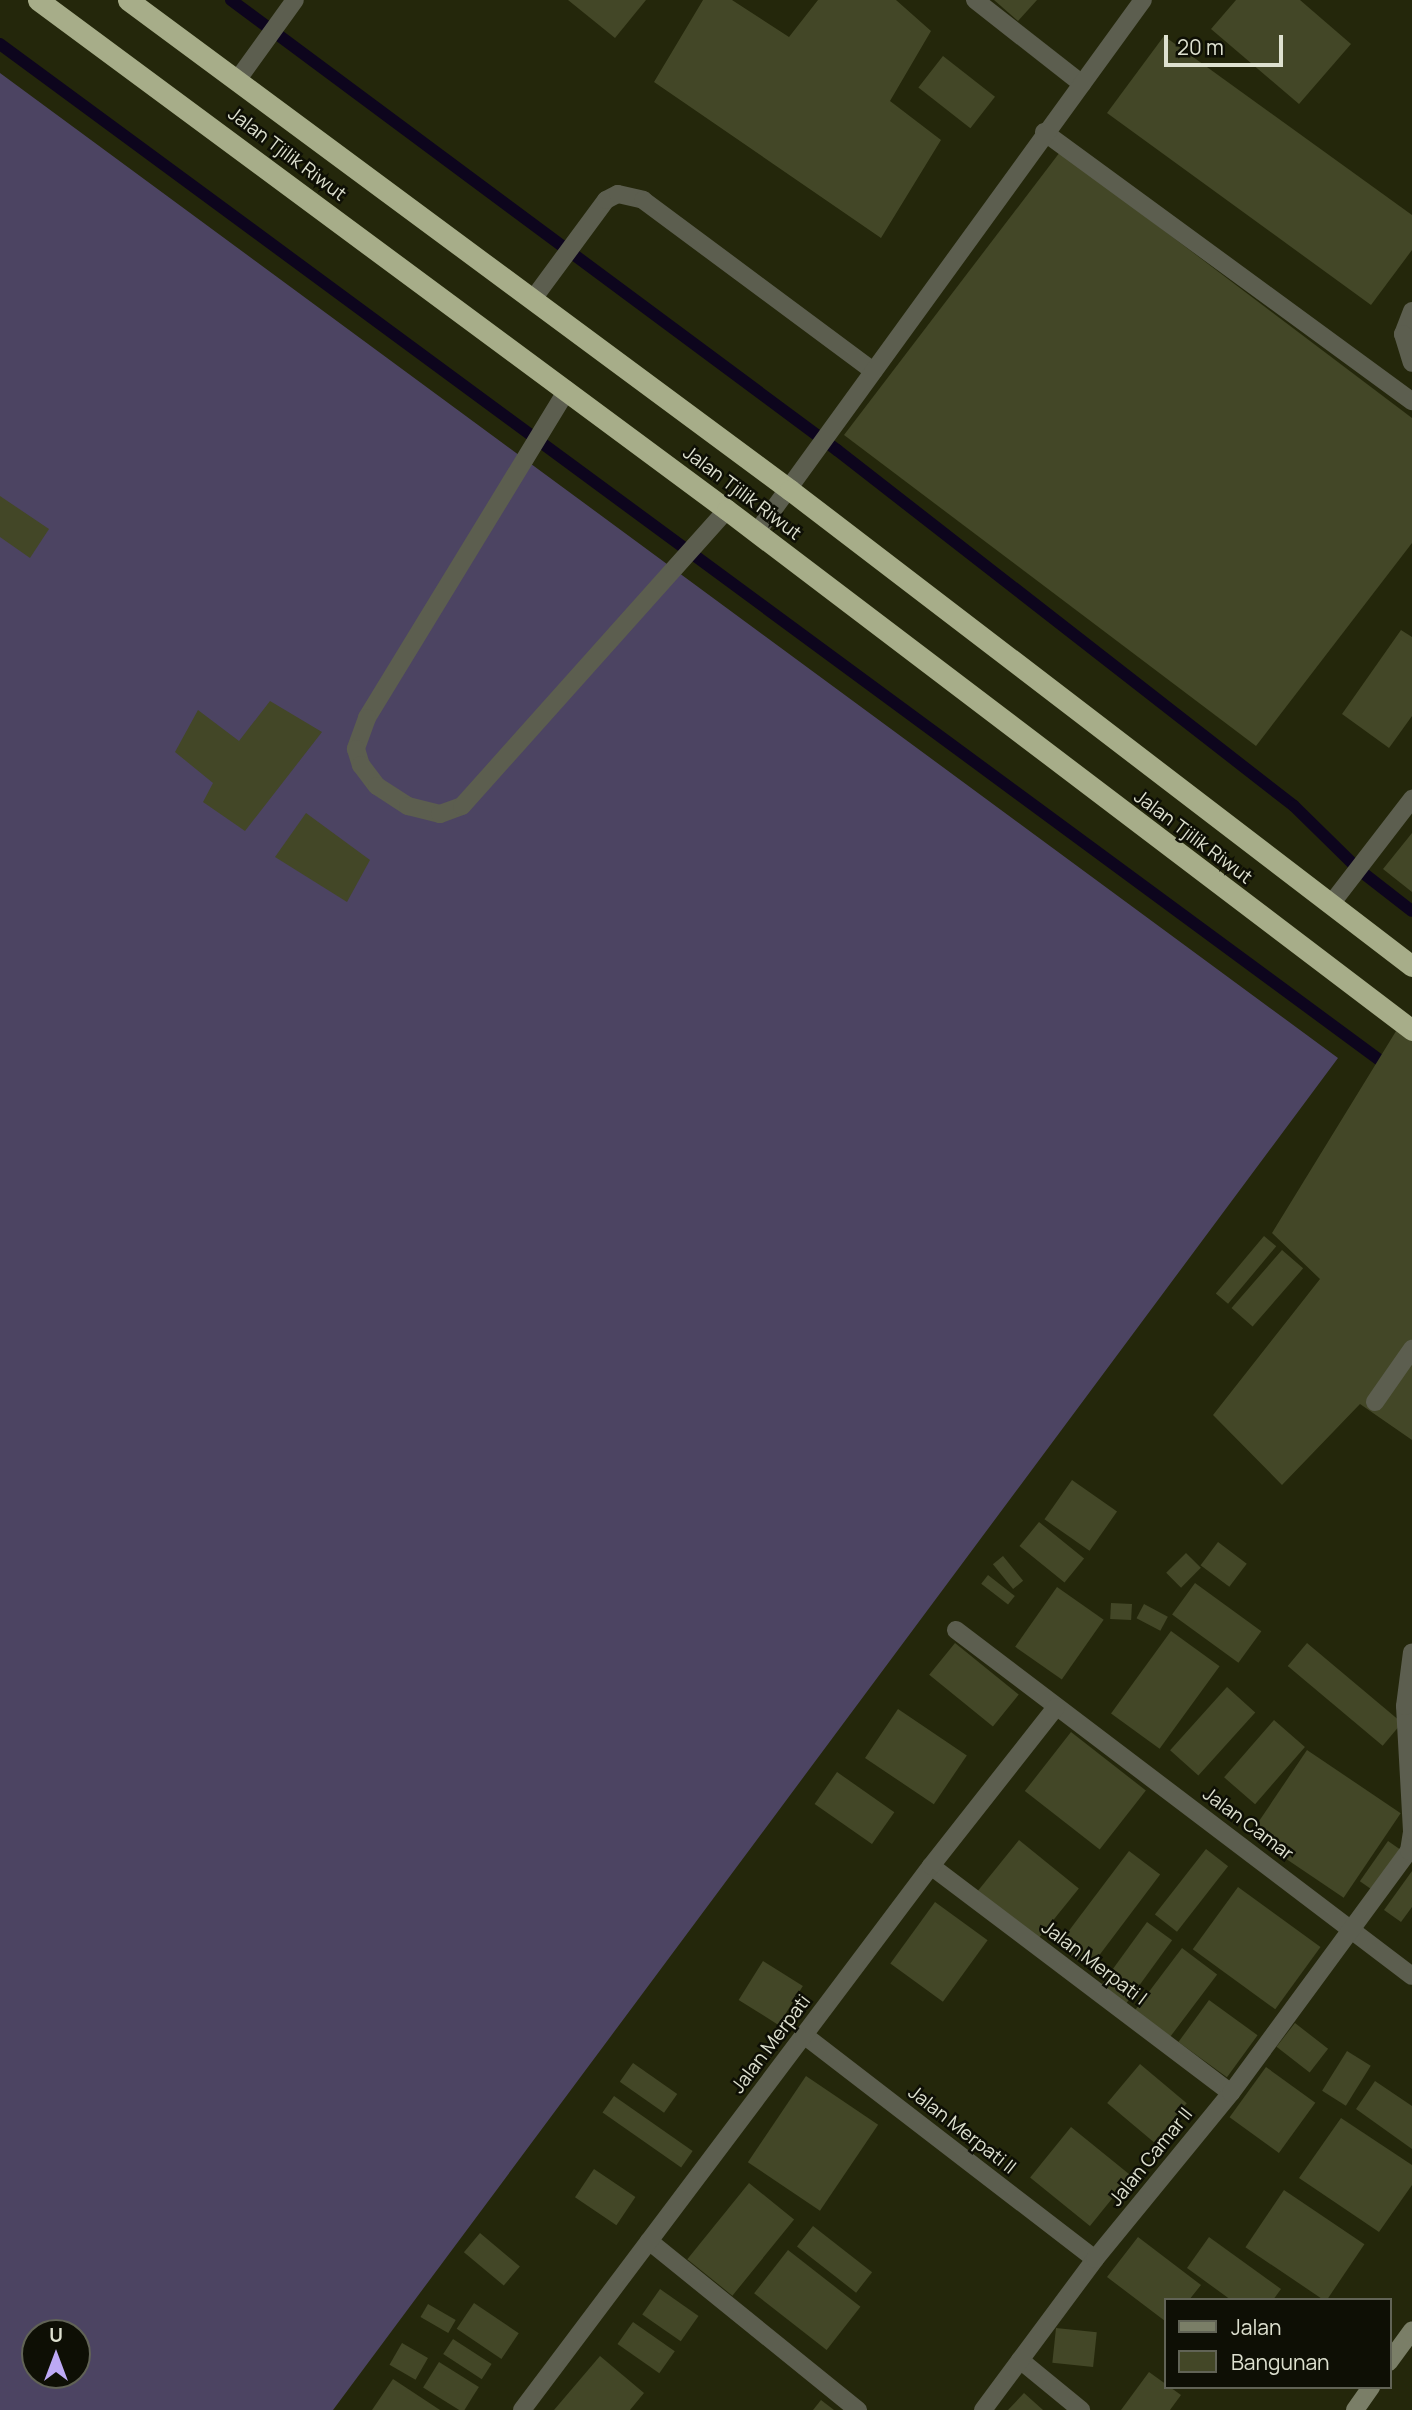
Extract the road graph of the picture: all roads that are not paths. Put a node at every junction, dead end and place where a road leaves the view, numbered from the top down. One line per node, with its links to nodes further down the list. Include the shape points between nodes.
1 (38, 0): 13 (highway, Jalan Tjilik Riwut)
2 (128, 0): 6 (highway, Jalan Tjilik Riwut)
3 (295, 0): 6 (street)
4 (975, 0): 7 (street)
5 (1143, 0): 7 (street)
6 (238, 79): 9 (highway, Jalan Tjilik Riwut)
7 (1082, 84): 8 (street)
8 (1044, 132): 12 (street); 14 (street)
9 (534, 299): 12 (street, via 606,200 618,194 643,200); 16 (highway, Jalan Tjilik Riwut)
10 (1412, 311): 11 (street, via 1403,334)
11 (1412, 364): 14 (street)
12 (873, 371): 16 (street)
13 (567, 390): 17 (highway, Jalan Tjilik Riwut); 17 (street, via 367,718 356,749 361,765 377,786 408,806 439,814 462,806)
14 (1396, 390): 15 (street)
15 (1412, 401)
16 (790, 490): 18 (street); 20 (highway, Jalan Tjilik Riwut)
17 (727, 510): 18 (highway, Jalan Tjilik Riwut)
18 (757, 532): 22 (highway, Jalan Tjilik Riwut)
19 (1412, 799): 20 (street)
20 (1331, 904): 21 (highway, Jalan Tjilik Riwut)
21 (1412, 967)
22 (1412, 1030)
23 (1412, 1349): 24 (street)
24 (1375, 1402)
25 (956, 1630): 27 (street, Jalan Camar)
26 (1412, 1652): 29 (street, Jalan Camar II, via 1405,1706 1412,1831 1409,1851)
27 (1056, 1707): 28 (street, Jalan Merpati); 29 (street, Jalan Camar)
28 (931, 1866): 31 (street, Jalan Merpati); 32 (street, Jalan Merpati I)
29 (1351, 1929): 30 (street, Jalan Camar); 32 (street, Jalan Camar II)
30 (1412, 1976)
31 (804, 2035): 33 (street, Jalan Merpati); 34 (street, Jalan Merpati II)
32 (1231, 2093): 34 (street, Jalan Camar II)
33 (649, 2241): 39 (street, Jalan Merpati); 40 (street)
34 (1095, 2259): 37 (street, Jalan Camar II)
35 (1412, 2330): 36 (main road)
36 (1391, 2359)
37 (1020, 2360): 41 (street, Jalan Camar II); 42 (street)
38 (1370, 2389): 43 (main road)
39 (529, 2408)
40 (858, 2410)
41 (983, 2410)
42 (1081, 2410)
43 (1355, 2410)

